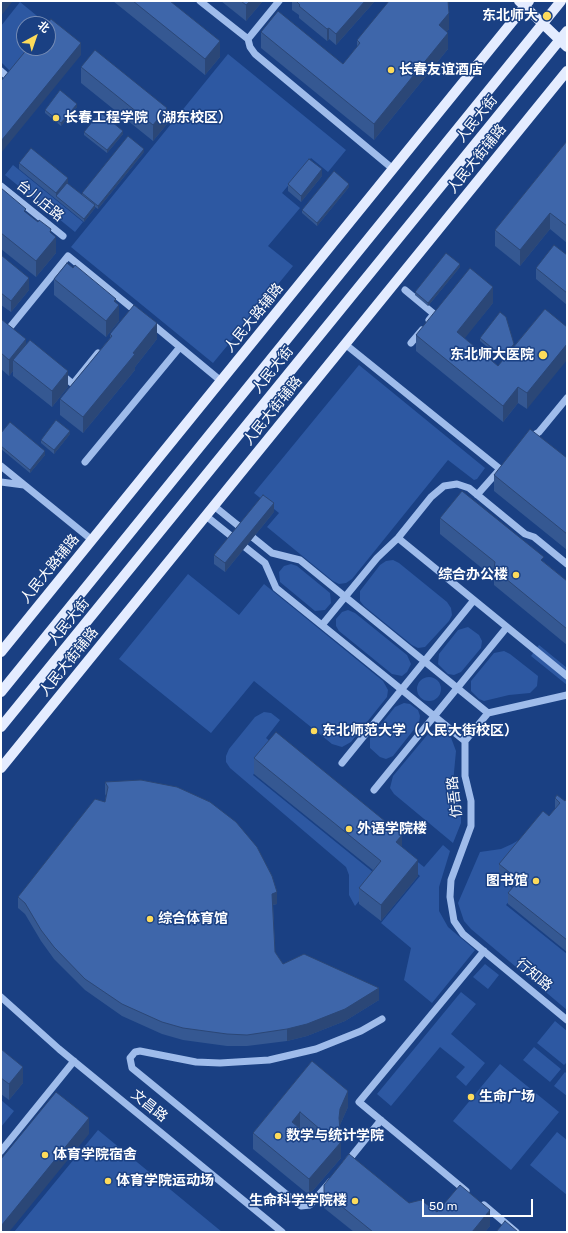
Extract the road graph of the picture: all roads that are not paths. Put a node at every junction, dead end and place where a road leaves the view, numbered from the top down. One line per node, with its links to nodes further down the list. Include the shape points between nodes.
1 (200, 1): 8 (street)
2 (279, 1): 8 (street)
3 (561, 1): 5 (main road); 6 (main road, 人民大街)
4 (524, 3): 6 (main road); 13 (main road, 人民大路辅路)
5 (567, 6)
6 (542, 24): 9 (main road); 49 (main road, 人民大街)
7 (567, 31): 9 (main road, 人民大街)
8 (248, 39): 13 (street, via 255,54)
9 (563, 43): 53 (main road, 人民大街)
10 (1, 71): 12 (street)
11 (567, 71): 21 (main road, 人民大街辅路)
12 (12, 80)
13 (393, 169): 25 (main road, 人民大路辅路)
14 (1, 186): 15 (street, 台儿庄路)
15 (63, 236)
16 (405, 290): 20 (street, via 434,314)
17 (134, 310): 18 (street); 19 (street, via 68,256 10,333); 23 (street)
18 (129, 316)
19 (1, 325)
20 (411, 343)
21 (345, 344): 31 (street); 35 (main road, 人民大街辅路)
22 (103, 347): 24 (street, via 73,384)
23 (180, 347): 25 (street); 28 (street)
24 (55, 369)
25 (221, 381): 38 (main road, 人民大路辅路)
26 (567, 398): 27 (street, via 539,432)
27 (521, 446)
28 (85, 462)
29 (507, 464): 31 (street)
30 (1, 466): 33 (street)
31 (500, 468): 34 (street)
32 (1, 482): 33 (street)
33 (24, 485): 38 (street)
34 (477, 495): 37 (street, via 464,485 444,486 431,497); 39 (street)
35 (214, 506): 36 (main road, 人民大街辅路); 40 (street, via 272,553 300,560)
36 (206, 516): 42 (street, via 265,563 276,588); 56 (main road, 人民大街辅路)
37 (398, 538): 40 (street, via 377,558); 41 (street)
38 (92, 540): 44 (main road, 人民大路辅路)
39 (567, 564)
40 (345, 597): 42 (street); 45 (street)
41 (474, 600): 43 (street); 45 (street)
42 (322, 625): 48 (street)
43 (507, 627): 46 (street); 47 (street)
44 (1, 652)
45 (425, 661): 47 (street); 48 (street)
46 (567, 676)
47 (457, 688): 51 (street); 52 (street)
48 (401, 690): 52 (street); 55 (street)
49 (1, 692)
50 (567, 695): 51 (street)
51 (488, 713): 54 (street)
52 (434, 716): 54 (street); 57 (street)
53 (1, 727)
54 (465, 741): 58 (street, 仿吾路, via 465,776 471,802 471,826 452,880 451,904 458,928)
55 (342, 764)
56 (1, 768)
57 (374, 790)
58 (484, 951): 61 (street, 行知路); 63 (street, via 359,1102)
59 (1, 997): 62 (street, 文昌路)
60 (382, 1019): 63 (street, via 328,1045 293,1056 269,1060 196,1062 140,1051 135,1052 130,1058 132,1068 301,1206 312,1203)
61 (567, 1020)
62 (74, 1061): 64 (street); 65 (street, 文昌路)
63 (381, 1120): 66 (street)
64 (1, 1151)
65 (282, 1232)
66 (516, 1232)

